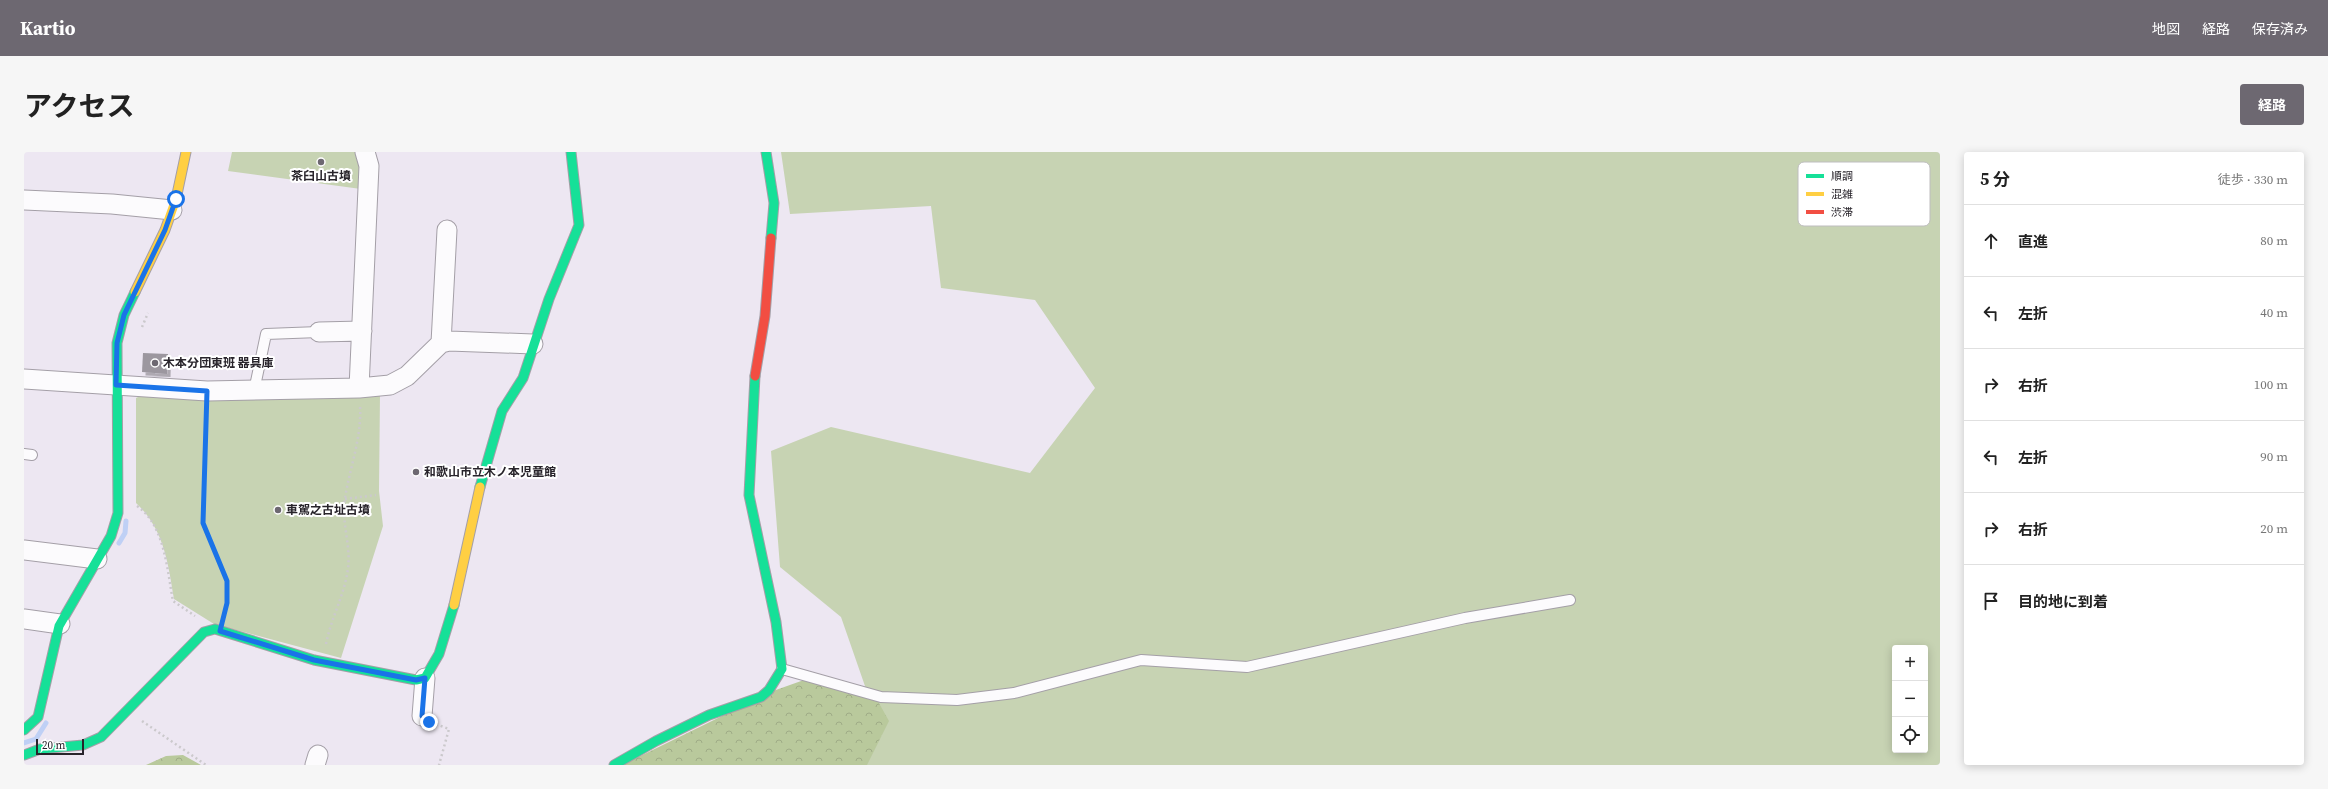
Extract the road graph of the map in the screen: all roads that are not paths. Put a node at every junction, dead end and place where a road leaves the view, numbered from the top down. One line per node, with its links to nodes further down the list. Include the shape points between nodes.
1 (186, 152): 6 (street)
2 (365, 152): 8 (street, via 369,166)
3 (571, 152): 11 (street, via 579,224)
4 (766, 152): 21 (street, via 774,202 765,316 752,392 749,495 776,622)
5 (24, 200): 6 (street)
6 (172, 210): 13 (street, via 124,315 117,343)
7 (447, 230): 10 (street)
8 (362, 331): 9 (street); 14 (street)
9 (319, 332): 15 (lane, via 266,334)
10 (441, 343): 11 (street, via 449,341); 14 (street, via 407,376 390,385)
11 (533, 344): 22 (street, via 523,378 502,411 481,484 453,611 439,654)
12 (24, 379): 13 (street)
13 (116, 385): 15 (street, via 207,391); 17 (street, via 118,513 111,536)
14 (359, 388): 15 (street)
15 (254, 391)
16 (24, 550): 17 (street)
17 (97, 559): 20 (street)
18 (1570, 600): 21 (lane, via 1465,618 1247,667 1141,660 1014,693 957,700 881,697)
19 (24, 619): 20 (street)
20 (60, 624): 24 (street, via 38,717)
21 (782, 669): 26 (street, via 769,690 761,697 709,715)
22 (425, 678): 23 (street); 25 (street, via 416,680 324,662 218,630 204,632 101,737 83,745)
23 (422, 716)
24 (24, 730)
25 (31, 757)
26 (614, 765)

